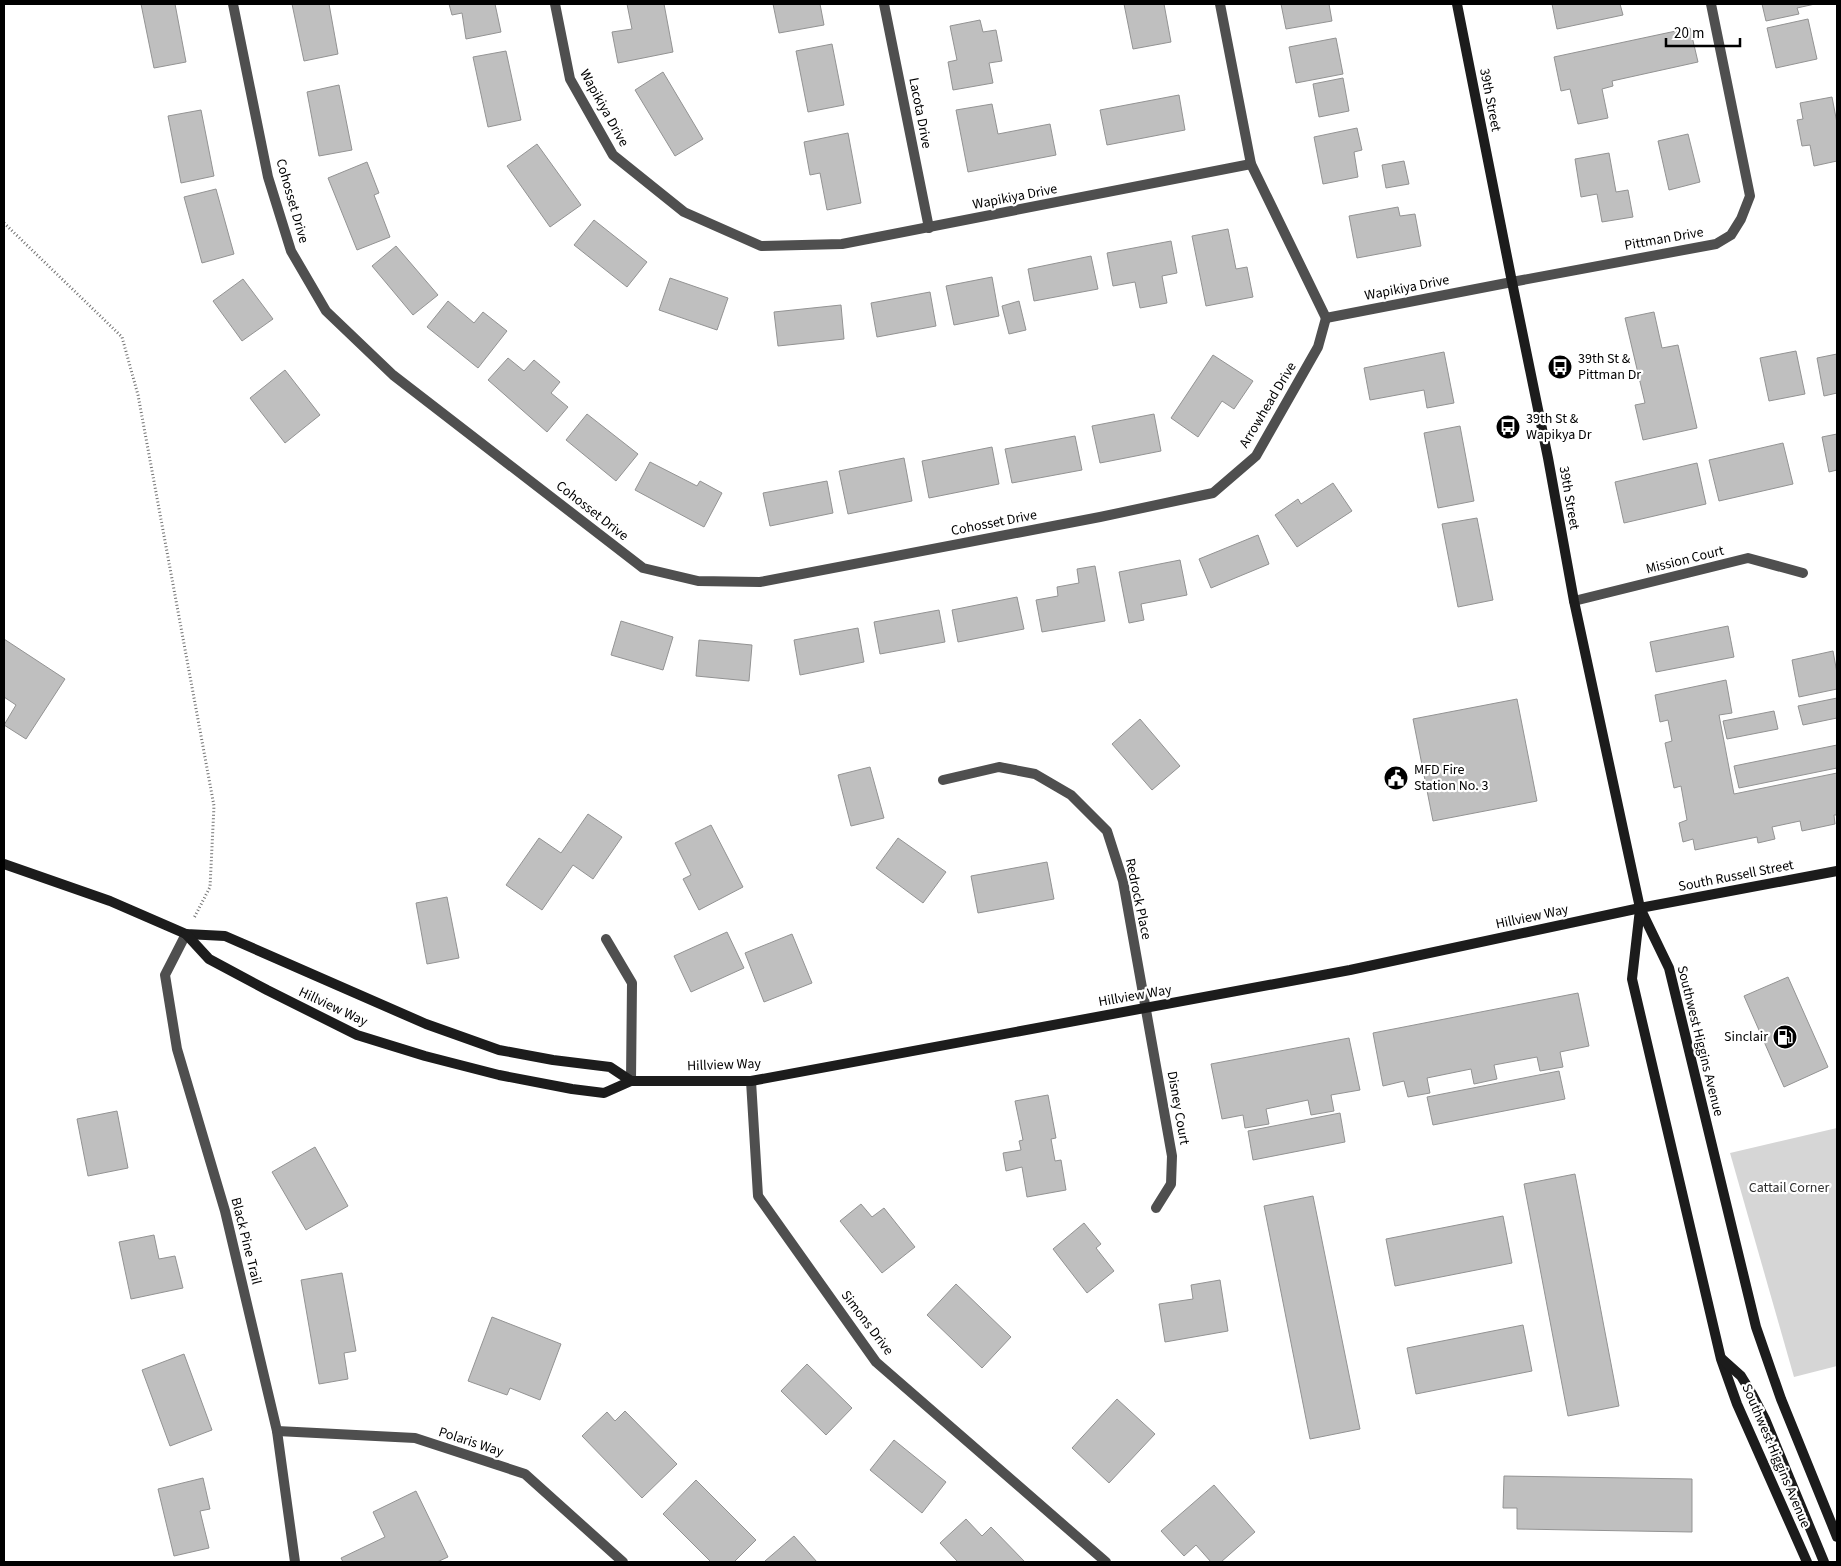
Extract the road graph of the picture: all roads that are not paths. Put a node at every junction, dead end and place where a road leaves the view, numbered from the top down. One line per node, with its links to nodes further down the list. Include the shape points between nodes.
1 (233, 4): 11 (street, Cohosset Drive, via 268,177 291,251 326,311 393,375 643,568 698,581 760,582)
2 (555, 4): 8 (street, Wapikiya Drive, via 570,79 613,156 684,212 761,246 842,244)
3 (884, 4): 8 (street, Lacota Drive)
4 (1220, 4): 7 (street)
5 (1457, 4): 9 (main road, 39th Street)
6 (1711, 4): 9 (street, Pittman Drive, via 1750,196 1732,235 1716,244)
7 (1251, 164): 8 (street, Wapikiya Drive); 10 (street)
8 (930, 228)
9 (1512, 282): 10 (street, Wapikiya Drive); 13 (main road, 39th Street)
10 (1326, 318): 11 (street, Arrowhead Drive, via 1318,347 1256,456)
11 (1214, 492)
12 (1803, 573): 13 (street, Mission Court, via 1748,558)
13 (1574, 602): 17 (main road, 39th Street)
14 (943, 780): 20 (street, Redrock Place, via 999,767 1035,774 1071,795 1106,831 1123,880)
15 (4, 864): 18 (main road, Hillview Way, via 110,901)
16 (1837, 871): 17 (main road, South Russell Street)
17 (1640, 908): 20 (main road, Hillview Way, via 1350,970); 24 (main road, Southwest Higgins Avenue, via 1632,979); 26 (main road, Southwest Higgins Avenue, via 1669,968 1756,1327 1781,1399)
18 (186, 934): 21 (main road, Hillview Way, via 225,936 426,1024 500,1050 610,1067); 21 (main road, Hillview Way, via 209,959 357,1034 499,1075 572,1089 604,1093); 25 (street, Black Pine Trail, via 165,975 177,1049 225,1211)
19 (606, 938): 21 (street, via 632,983)
20 (1146, 1008): 22 (main road, Hillview Way); 23 (street, Disney Court, via 1172,1156 1171,1184)
21 (631, 1081): 22 (main road, Hillview Way)
22 (751, 1081): 29 (street, Simons Drive, via 758,1196 876,1362)
23 (1156, 1208)
24 (1721, 1359): 30 (main road, Southwest Higgins Avenue, via 1737,1404); 31 (main road, Southwest Higgins Avenue, via 1741,1376 1765,1419)
25 (277, 1431): 27 (street, Black Pine Trail); 28 (street, Polaris Way, via 415,1438 526,1474)
26 (1837, 1537)
27 (295, 1562)
28 (623, 1562)
29 (1106, 1562)
30 (1807, 1562)
31 (1824, 1562)

